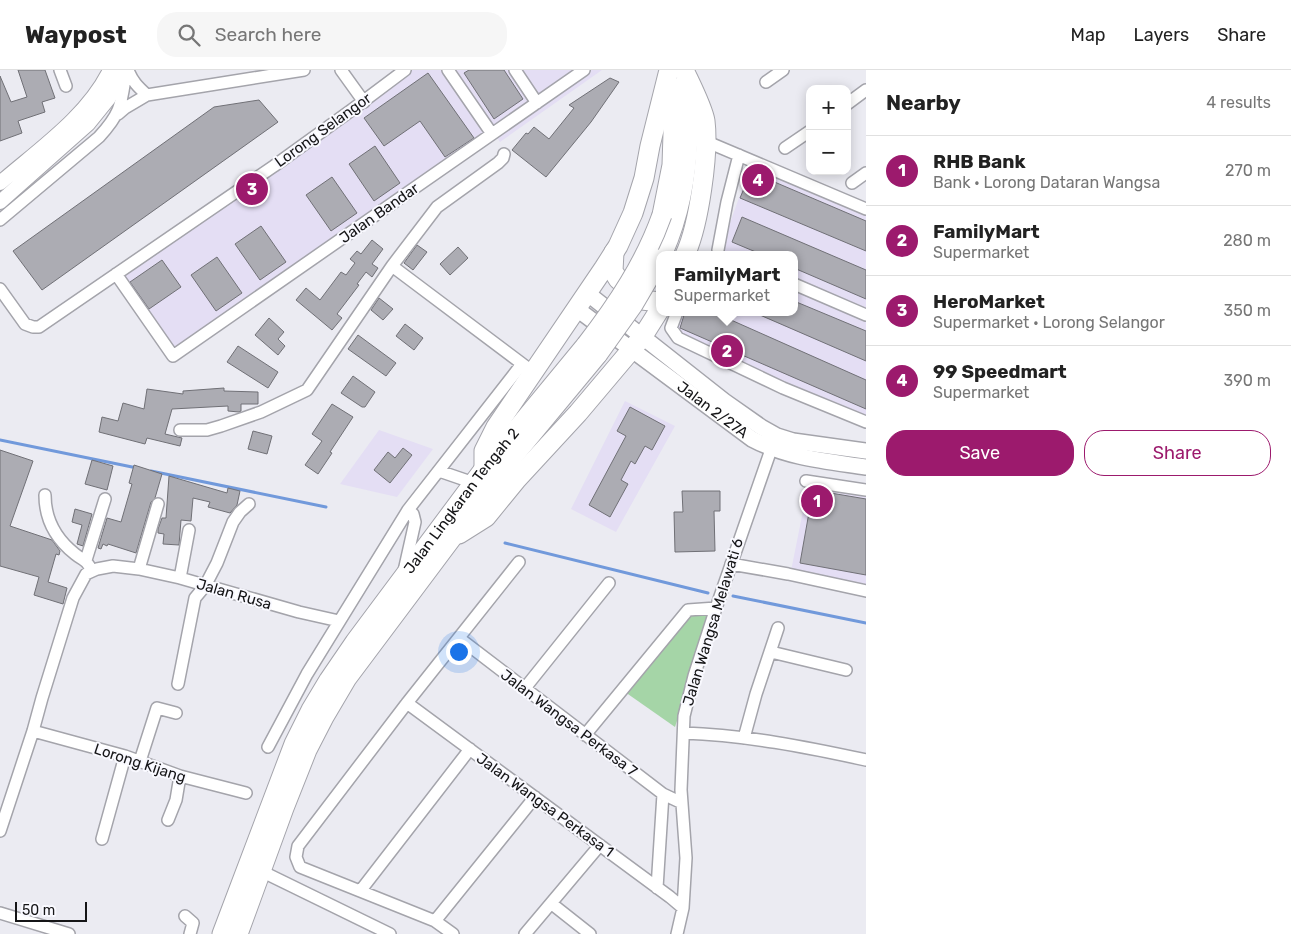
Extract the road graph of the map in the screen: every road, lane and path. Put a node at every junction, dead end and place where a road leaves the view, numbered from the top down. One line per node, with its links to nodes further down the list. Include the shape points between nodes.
1 (60, 70): 13 (street)
2 (110, 70): 29 (street, via 80,113)
3 (126, 70): 15 (street); 19 (street); 27 (street, via 88,124)
4 (304, 70): 15 (street)
5 (341, 70): 17 (street)
6 (404, 70): 17 (street, Lorong Selangor)
7 (448, 70): 21 (street)
8 (515, 70): 18 (street)
9 (584, 70): 18 (street, Jalan Bandar)
10 (783, 70): 12 (street)
11 (676, 71): 22 (highway, via 705,119); 34 (highway, via 650,146 633,213); 35 (highway, via 688,133 675,220); 50 (highway, Jalan Lingkaran Tengah 2, bridge, via 672,165 662,215 633,277)
12 (766, 82)
13 (66, 86)
14 (866, 90): 16 (street)
15 (147, 95): 19 (street)
16 (851, 101)
17 (364, 102): 40 (street, Lorong Selangor)
18 (537, 103): 21 (street, Jalan Bandar)
19 (118, 114): 28 (street, via 99,137)
20 (806, 133): 23 (street)
21 (492, 134): 40 (street, Jalan Bandar, via 173,356)
22 (704, 141): 25 (street); 36 (highway, via 700,195)
23 (785, 148)
24 (504, 154): 38 (street, via 498,163 437,207)
25 (739, 155): 32 (street); 37 (street, via 726,202)
26 (866, 173): 30 (street)
27 (31, 175): 28 (street); 31 (street)
28 (53, 175): 33 (street)
29 (0, 183)
30 (852, 183)
31 (0, 202)
32 (866, 209)
33 (0, 220)
34 (614, 251): 43 (highway); 44 (highway, via 613,271 618,279 642,300)
35 (663, 251)
36 (686, 251)
37 (719, 251)
38 (392, 266): 52 (street); 54 (street, via 307,390 261,412 221,426 207,430)
39 (656, 266): 50 (highway, Jalan Lingkaran Tengah 2, bridge, via 633,305)
40 (116, 274): 42 (street, Lorong Selangor, via 33,328 26,324)
41 (798, 286): 46 (street)
42 (0, 288)
43 (587, 293): 45 (highway); 49 (main road, Jalan 2/27A)
44 (656, 302)
45 (577, 310): 51 (main road, Jalan 2/27A); 52 (highway)
46 (866, 315)
47 (656, 316): 49 (highway)
48 (676, 316): 53 (street, via 671,328 678,338 783,388)
49 (643, 336): 51 (highway); 55 (main road, Jalan 2/27A)
50 (592, 349): 59 (highway, Jalan Lingkaran Tengah 2); 68 (highway, Jalan Lingkaran Tengah 2)
51 (630, 351): 55 (main road, Jalan 2/27A, via 752,439); 68 (highway, via 486,517)
52 (528, 368): 58 (street); 59 (highway, via 484,451)
53 (866, 422)
54 (180, 430)
55 (774, 443): 56 (main road, Jalan 2/27A, via 793,441); 57 (main road, Jalan 2/27A, via 793,456); 70 (street, Jalan Wangsa Melawati 6)
56 (866, 451)
57 (866, 467)
58 (439, 471): 59 (street); 66 (street)
59 (479, 476): 74 (highway, Jalan Lingkaran Tengah 2)
60 (806, 481): 61 (street)
61 (866, 490)
62 (45, 495): 71 (street, via 45,507 56,536)
63 (105, 499): 71 (street)
64 (158, 504): 72 (street)
65 (249, 504): 76 (street, via 233,522)
66 (408, 510): 74 (street, via 415,522); 79 (street)
67 (190, 530): 73 (street)
68 (450, 540): 106 (highway, Jalan Lingkaran Tengah 2, via 347,678 324,717 301,766)
69 (519, 562): 81 (street)
70 (731, 564): 77 (street); 78 (street, Jalan Wangsa Melawati 6)
71 (89, 565): 72 (street, Jalan Rusa); 88 (street, via 73,598)
72 (139, 569): 73 (street, Jalan Rusa)
73 (180, 578): 76 (street, Jalan Rusa)
74 (402, 580): 116 (highway, Jalan Lingkaran Tengah 2, via 355,642 311,710 270,804)
75 (609, 583): 85 (street)
76 (205, 586): 79 (street, Jalan Rusa); 84 (street, via 196,598)
77 (866, 591)
78 (716, 608): 89 (street, Jalan Wangsa Melawati 6, via 694,676 684,716); 90 (street, via 688,610)
79 (339, 621): 92 (street)
80 (778, 628): 82 (street)
81 (459, 638): 85 (street, Jalan Wangsa Perkasa 7); 86 (street)
82 (771, 652): 83 (street); 91 (street)
83 (846, 670)
84 (178, 684)
85 (524, 688): 90 (street, Jalan Wangsa Perkasa 7)
86 (407, 703): 93 (street, Jalan Wangsa Perkasa 1); 108 (street, via 298,846 296,857 300,867)
87 (176, 713): 96 (street, via 158,708)
88 (33, 731): 94 (street, Lorong Kijang); 103 (street)
89 (684, 733): 91 (street); 101 (street, Jalan Wangsa Melawati 6)
90 (586, 735): 99 (street, Jalan Wangsa Perkasa 7)
91 (744, 738): 95 (street)
92 (268, 747)
93 (470, 749): 100 (street, Jalan Wangsa Perkasa 1); 108 (street)
94 (125, 756): 96 (street, Lorong Kijang); 104 (street)
95 (866, 760)
96 (140, 761): 97 (street, Lorong Kijang)
97 (180, 776): 98 (street, Lorong Kijang); 102 (street)
98 (246, 793)
99 (663, 794): 101 (street, Jalan Wangsa Perkasa 7); 107 (street)
100 (535, 797): 105 (street, Jalan Wangsa Perkasa 1); 113 (street)
101 (682, 803): 110 (street, Jalan Wangsa Melawati 6, via 686,858)
102 (168, 820)
103 (1, 826)
104 (102, 839)
105 (600, 845): 107 (street, Jalan Wangsa Perkasa 1); 109 (street)
106 (261, 872): 117 (highway, Jalan Lingkaran Tengah 2); 118 (street)
107 (657, 888): 110 (street, Jalan Wangsa Perkasa 1)
108 (361, 890): 113 (street)
109 (552, 904): 120 (street); 121 (street)
110 (683, 908): 122 (street, Jalan Wangsa Melawati 6)
111 (0, 913): 114 (street)
112 (185, 916): 115 (street, via 194,923)
113 (436, 921): 119 (street)
114 (69, 934)
115 (190, 934)
116 (222, 934)
117 (238, 934)
118 (390, 934)
119 (453, 934)
120 (525, 934)
121 (590, 934)
122 (677, 934)

